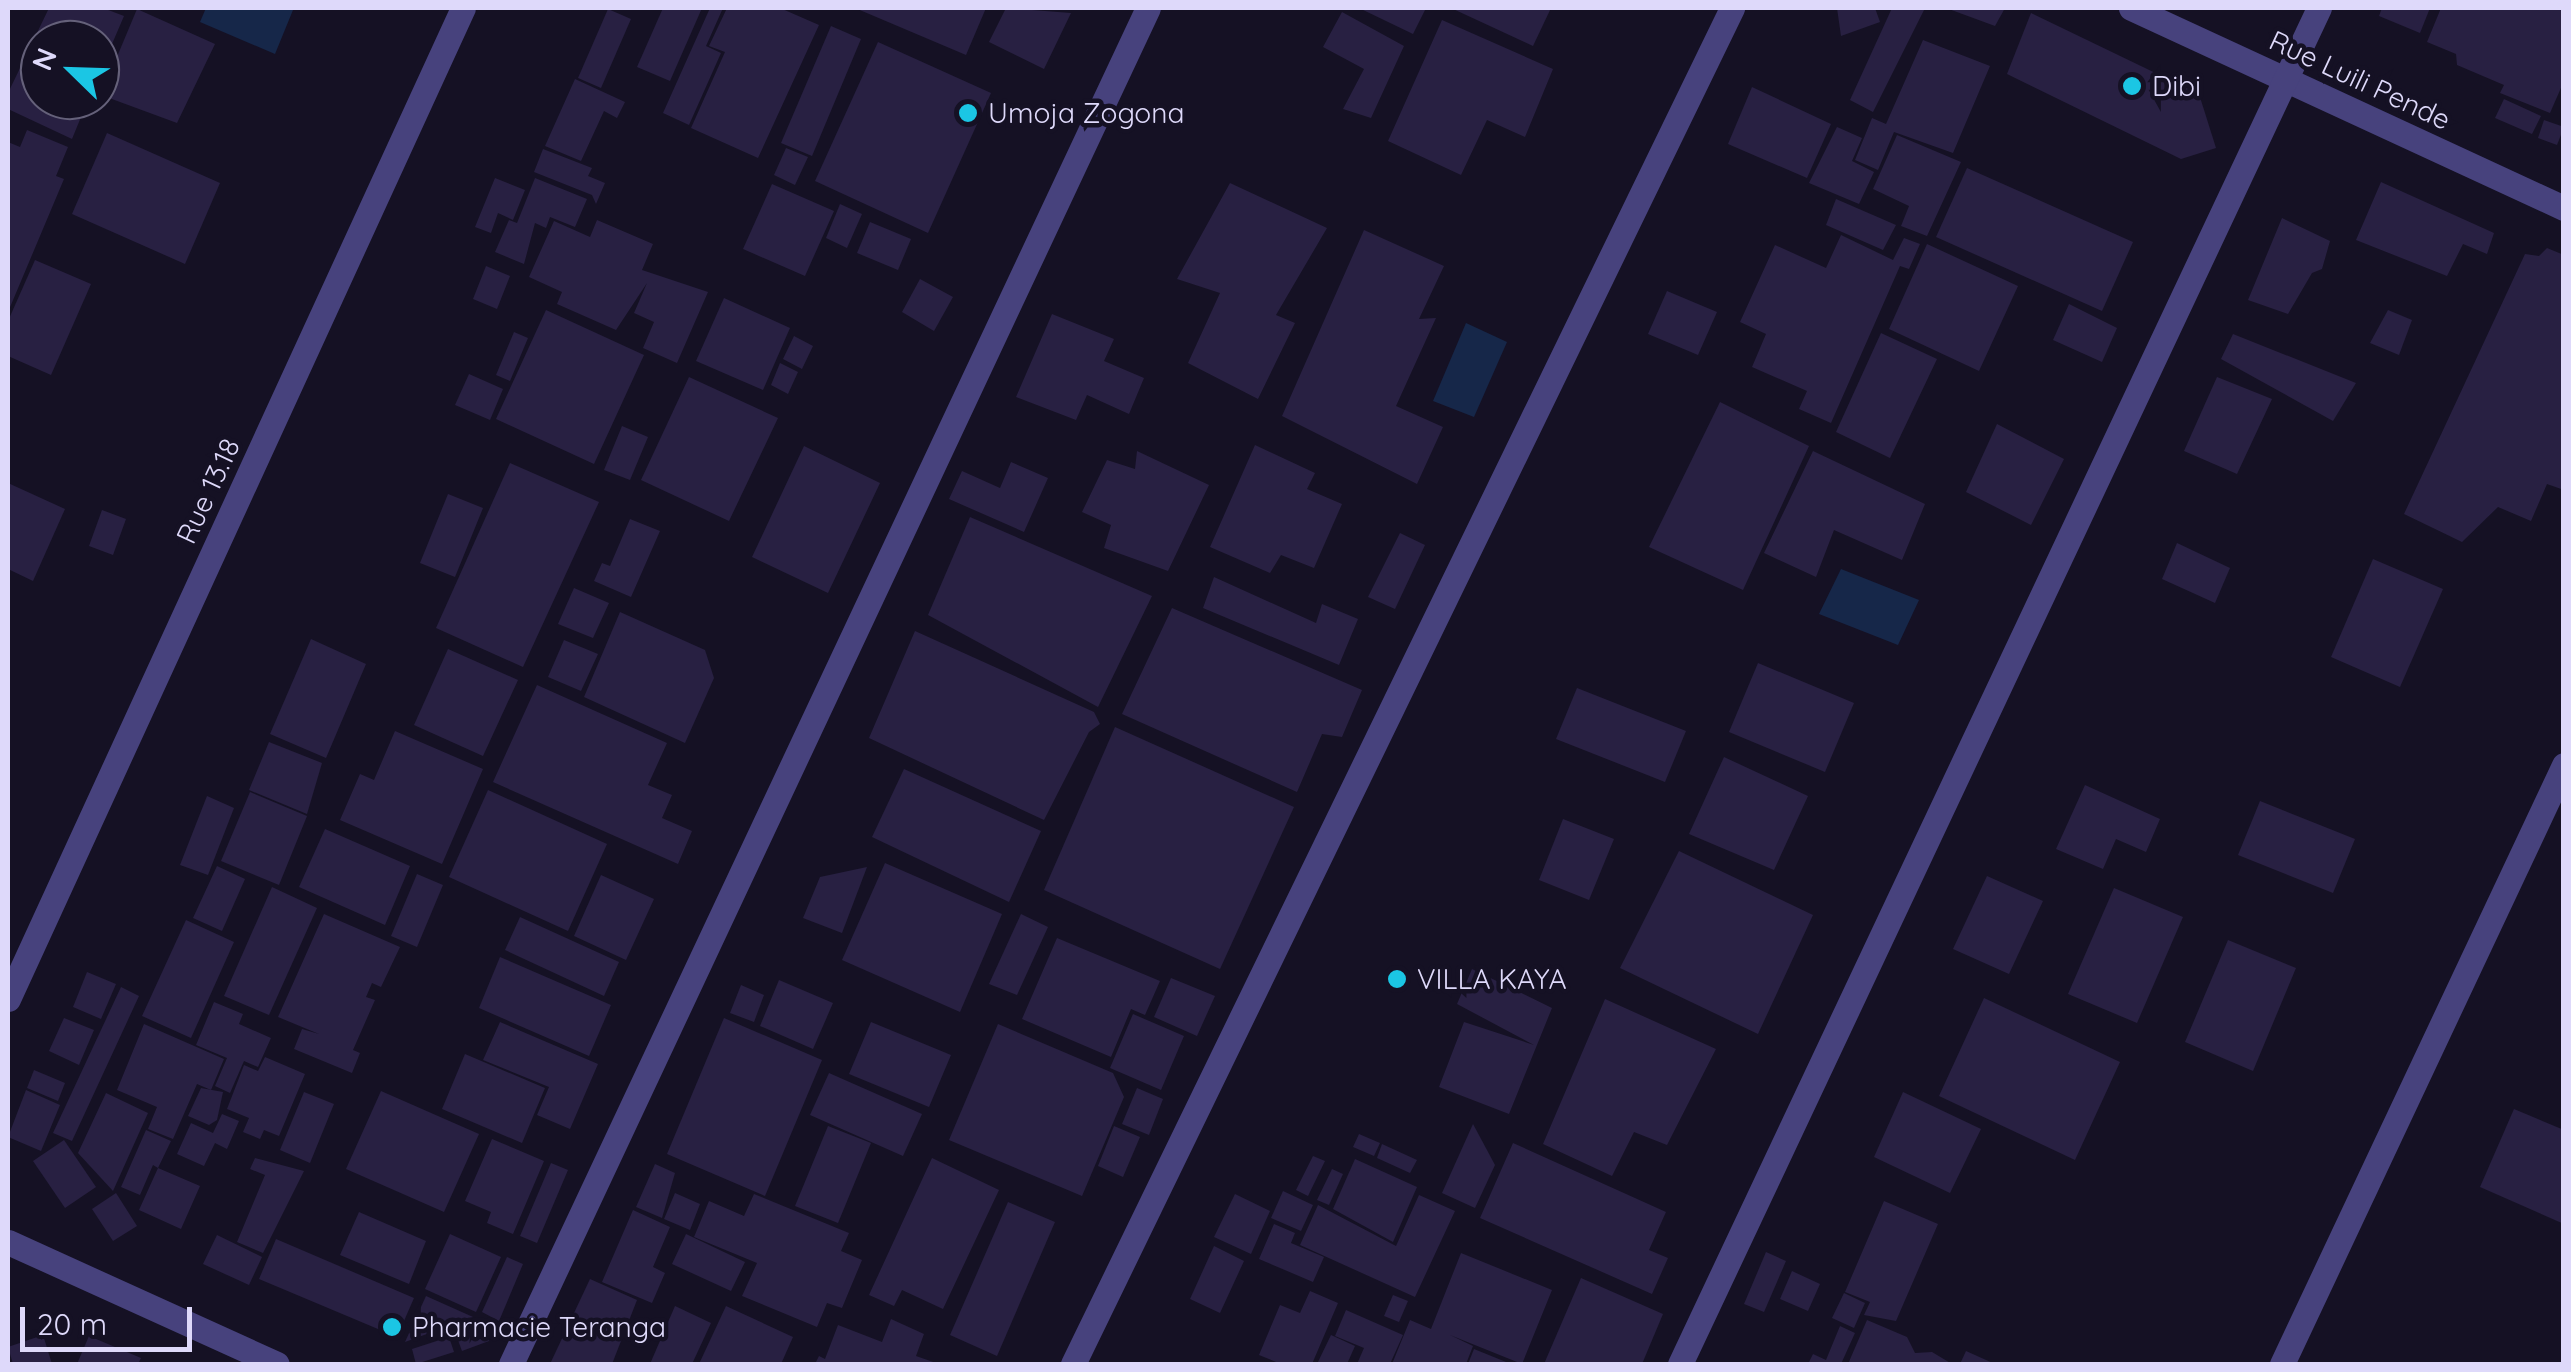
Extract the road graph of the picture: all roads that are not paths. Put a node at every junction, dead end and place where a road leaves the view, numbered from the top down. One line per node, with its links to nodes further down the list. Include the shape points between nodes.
1 (463, 8): 9 (street, Rue 13.18)
2 (1148, 8): 12 (street)
3 (1732, 8): 13 (street)
4 (2131, 8): 6 (street, Rue Luili Pende)
5 (2319, 8): 6 (street)
6 (2286, 79): 7 (street, Rue Luili Pende); 14 (street)
7 (2564, 208)
8 (2564, 765): 15 (street)
9 (8, 999)
10 (8, 1242): 11 (street)
11 (277, 1364)
12 (511, 1364)
13 (1073, 1364)
14 (1680, 1364)
15 (2282, 1364)

